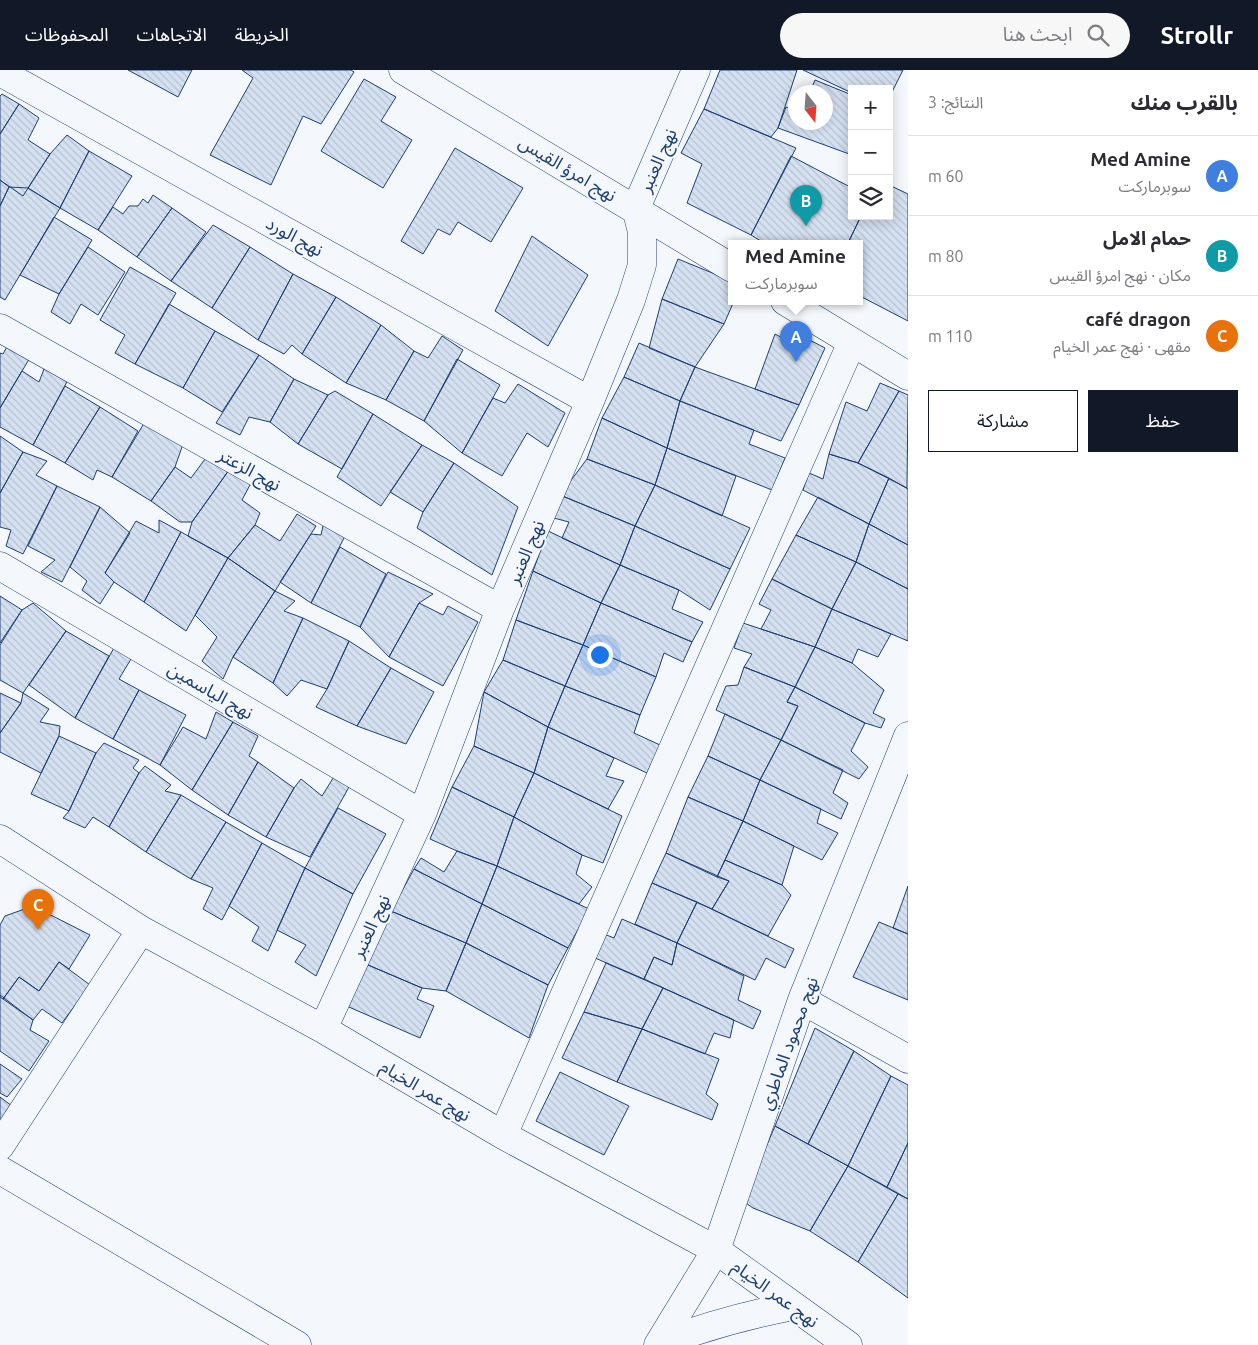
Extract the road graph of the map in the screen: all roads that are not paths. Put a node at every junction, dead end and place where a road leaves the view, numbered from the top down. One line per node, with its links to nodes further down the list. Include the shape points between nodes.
1 (404, 70): 4 (street, نهج امرؤ القيس)
2 (696, 70): 4 (street, نهج العنبر)
3 (0, 72): 10 (street, نهج الورد)
4 (636, 208): 5 (street, نهج امرؤ القيس); 10 (street, نهج العنبر, via 642,232 642,265)
5 (728, 266)
6 (792, 305): 8 (street)
7 (0, 328): 12 (street, نهج الزعتر)
8 (852, 342): 9 (street); 20 (street)
9 (908, 376)
10 (590, 402): 12 (street, نهج العنبر)
11 (0, 566): 14 (street, نهج الياسمين)
12 (500, 609): 14 (street, نهج العنبر)
13 (908, 736): 17 (street, نهج محمود الماطري)
14 (422, 814): 18 (street, نهج العنبر)
15 (0, 840): 16 (street, نهج عمر الخيام)
16 (141, 930): 18 (street, نهج عمر الخيام); 21 (street)
17 (802, 1000): 19 (street); 23 (street, نهج محمود الماطري)
18 (323, 1029): 20 (street, نهج عمر الخيام)
19 (908, 1059)
20 (503, 1135): 23 (street, نهج عمر الخيام)
21 (0, 1146)
22 (0, 1170): 26 (street)
23 (716, 1250): 24 (street, نهج عمر الخيام); 25 (street, نهج محمود الماطري)
24 (793, 1306): 25 (street, via 703,1327); 27 (street, نهج عمر الخيام)
25 (659, 1344)
26 (297, 1345)
27 (848, 1345)

